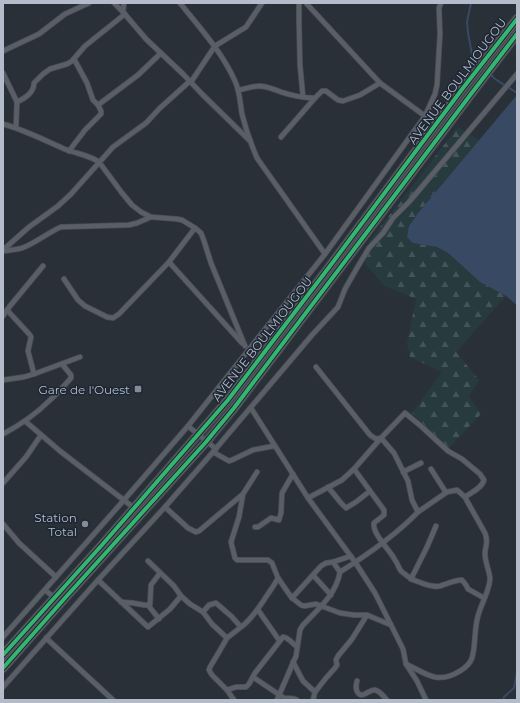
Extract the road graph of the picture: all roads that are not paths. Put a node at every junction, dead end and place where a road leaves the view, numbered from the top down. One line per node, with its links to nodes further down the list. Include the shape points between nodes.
1 (89, 3): 13 (street, via 66,14 39,34)
2 (114, 3): 9 (street)
3 (124, 3): 9 (street)
4 (180, 3): 12 (street)
5 (262, 3): 12 (street, via 246,27)
6 (299, 3): 21 (street)
7 (306, 3): 19 (street)
8 (441, 3): 25 (street, via 437,84)
9 (124, 13): 14 (street); 15 (street, via 85,46)
10 (517, 19): 52 (highway, AVENUE BOULMIOUGOU, via 233,394)
11 (517, 34): 55 (highway, AVENUE BOULMIOUGOU)
12 (215, 46): 18 (street); 20 (street)
13 (3, 51)
14 (161, 53): 18 (street); 24 (street, via 138,75)
15 (74, 59): 23 (street, via 43,74 34,83 31,92); 24 (street, via 93,100)
16 (3, 73): 23 (street)
17 (517, 74): 48 (street, via 369,248 356,268 338,306)
18 (190, 81): 29 (street); 31 (street, via 146,123 113,147)
19 (380, 83): 22 (street, via 360,95 343,101 326,90); 25 (street)
20 (239, 90): 21 (street, via 258,86); 29 (street)
21 (303, 97): 22 (street)
22 (315, 98): 28 (street)
23 (17, 102): 27 (street)
24 (98, 105): 30 (street, via 101,114)
25 (425, 116): 35 (street)
26 (3, 124): 27 (street)
27 (16, 127): 30 (street)
28 (281, 137)
29 (250, 141): 35 (street, via 264,170)
30 (69, 151): 31 (street)
31 (99, 162): 32 (street, via 122,194 140,212); 34 (street, via 71,194 28,227)
32 (151, 217): 33 (street, via 182,220); 34 (street, via 128,225 61,227 20,248)
33 (195, 228): 36 (street); 41 (street, via 204,240)
34 (3, 251)
35 (325, 254): 42 (street)
36 (169, 262): 38 (street, via 113,318 85,306); 41 (street)
37 (43, 266): 39 (street)
38 (64, 279)
39 (7, 310): 40 (street); 46 (street, via 30,335 28,351)
40 (3, 316)
41 (245, 346): 42 (street)
42 (249, 350): 50 (street)
43 (80, 357): 44 (street)
44 (62, 364): 46 (street); 49 (street, via 71,378 51,400)
45 (316, 367): 54 (street, via 370,435 376,439)
46 (34, 374): 47 (street)
47 (3, 380)
48 (251, 408): 56 (street); 57 (street)
49 (25, 421): 51 (street); 53 (street)
50 (188, 426): 52 (street); 71 (street)
51 (3, 434)
52 (198, 434): 55 (street); 73 (highway, AVENUE BOULMIOUGOU)
53 (41, 435): 64 (street); 71 (street)
54 (381, 438): 59 (street); 62 (street, via 394,453); 69 (street, via 405,413 448,451 480,474 484,480 483,484)
55 (206, 442): 57 (street); 113 (highway, AVENUE BOULMIOUGOU)
56 (274, 446): 57 (street, via 253,450 229,461); 63 (street)
57 (214, 451): 72 (street)
58 (421, 463): 62 (street)
59 (354, 468): 65 (street, via 342,480); 66 (street)
60 (431, 470): 67 (street)
61 (258, 472): 68 (street)
62 (403, 472): 74 (street)
63 (293, 474): 70 (street); 77 (street, via 282,493 279,520 271,518)
64 (3, 483)
65 (328, 487): 66 (street, via 346,508); 70 (street)
66 (370, 491): 78 (street, via 384,510 384,515 373,526)
67 (447, 492): 69 (street, via 457,490); 74 (street)
68 (243, 494): 72 (street, via 196,532); 87 (street, via 231,542 234,556 237,560 268,560 272,563)
69 (465, 497): 95 (street, via 487,538 485,555 490,577)
70 (308, 498): 79 (street)
71 (124, 500): 73 (street); 86 (street)
72 (165, 507): 89 (street)
73 (134, 508): 93 (highway, AVENUE BOULMIOUGOU)
74 (418, 512): 78 (street)
75 (3, 524): 86 (street, via 19,543)
76 (436, 526): 88 (street)
77 (255, 527)
78 (383, 543): 82 (street); 88 (street, via 397,566)
79 (351, 556): 81 (street); 82 (street)
80 (148, 561): 84 (street)
81 (333, 562): 83 (street); 85 (street, via 321,566)
82 (355, 562): 83 (street); 103 (street)
83 (340, 572): 91 (street, via 338,583)
84 (160, 573): 92 (street); 97 (street, via 151,585 151,600)
85 (313, 575): 91 (street); 94 (street)
86 (56, 577): 90 (street)
87 (278, 578): 94 (street); 99 (street)
88 (411, 579): 95 (street, via 430,586 462,580 468,589)
89 (98, 580): 96 (street); 106 (street)
90 (45, 590): 93 (street); 105 (street)
91 (331, 595): 98 (street)
92 (181, 596): 100 (street); 102 (street)
93 (55, 598): 110 (highway, AVENUE BOULMIOUGOU)
94 (292, 598): 98 (street, via 301,606)
95 (484, 598): 112 (street, via 477,616 472,658 468,665 454,675 436,678)
96 (121, 602): 97 (street); 102 (street, via 148,627)
97 (148, 605): 102 (street)
98 (321, 606): 101 (street, via 340,613); 109 (street, via 303,624)
99 (258, 610): 104 (street); 108 (street)
100 (203, 612): 104 (street, via 216,603); 107 (street)
101 (367, 615): 103 (street); 118 (street, via 338,656 335,668)
102 (159, 619)
103 (391, 625): 112 (street, via 403,650)
104 (241, 627): 107 (street)
105 (3, 637)
106 (46, 638): 116 (street); 120 (street)
107 (227, 638): 117 (street, via 209,670)
108 (279, 640): 109 (street, via 285,637); 114 (street)
109 (298, 647): 111 (street)
110 (3, 655)
111 (293, 662): 118 (street, via 303,681); 119 (street)
112 (406, 664): 125 (street)
113 (3, 668)
114 (253, 677): 117 (street, via 246,687); 119 (street)
115 (357, 681): 124 (street, via 356,689 359,694 365,695 374,690)
116 (3, 687)
117 (227, 690): 121 (street)
118 (315, 692): 123 (street)
119 (277, 697): 122 (street)
120 (114, 700)
121 (234, 700)
122 (297, 700)
123 (313, 700)
124 (388, 700)
125 (426, 700)

